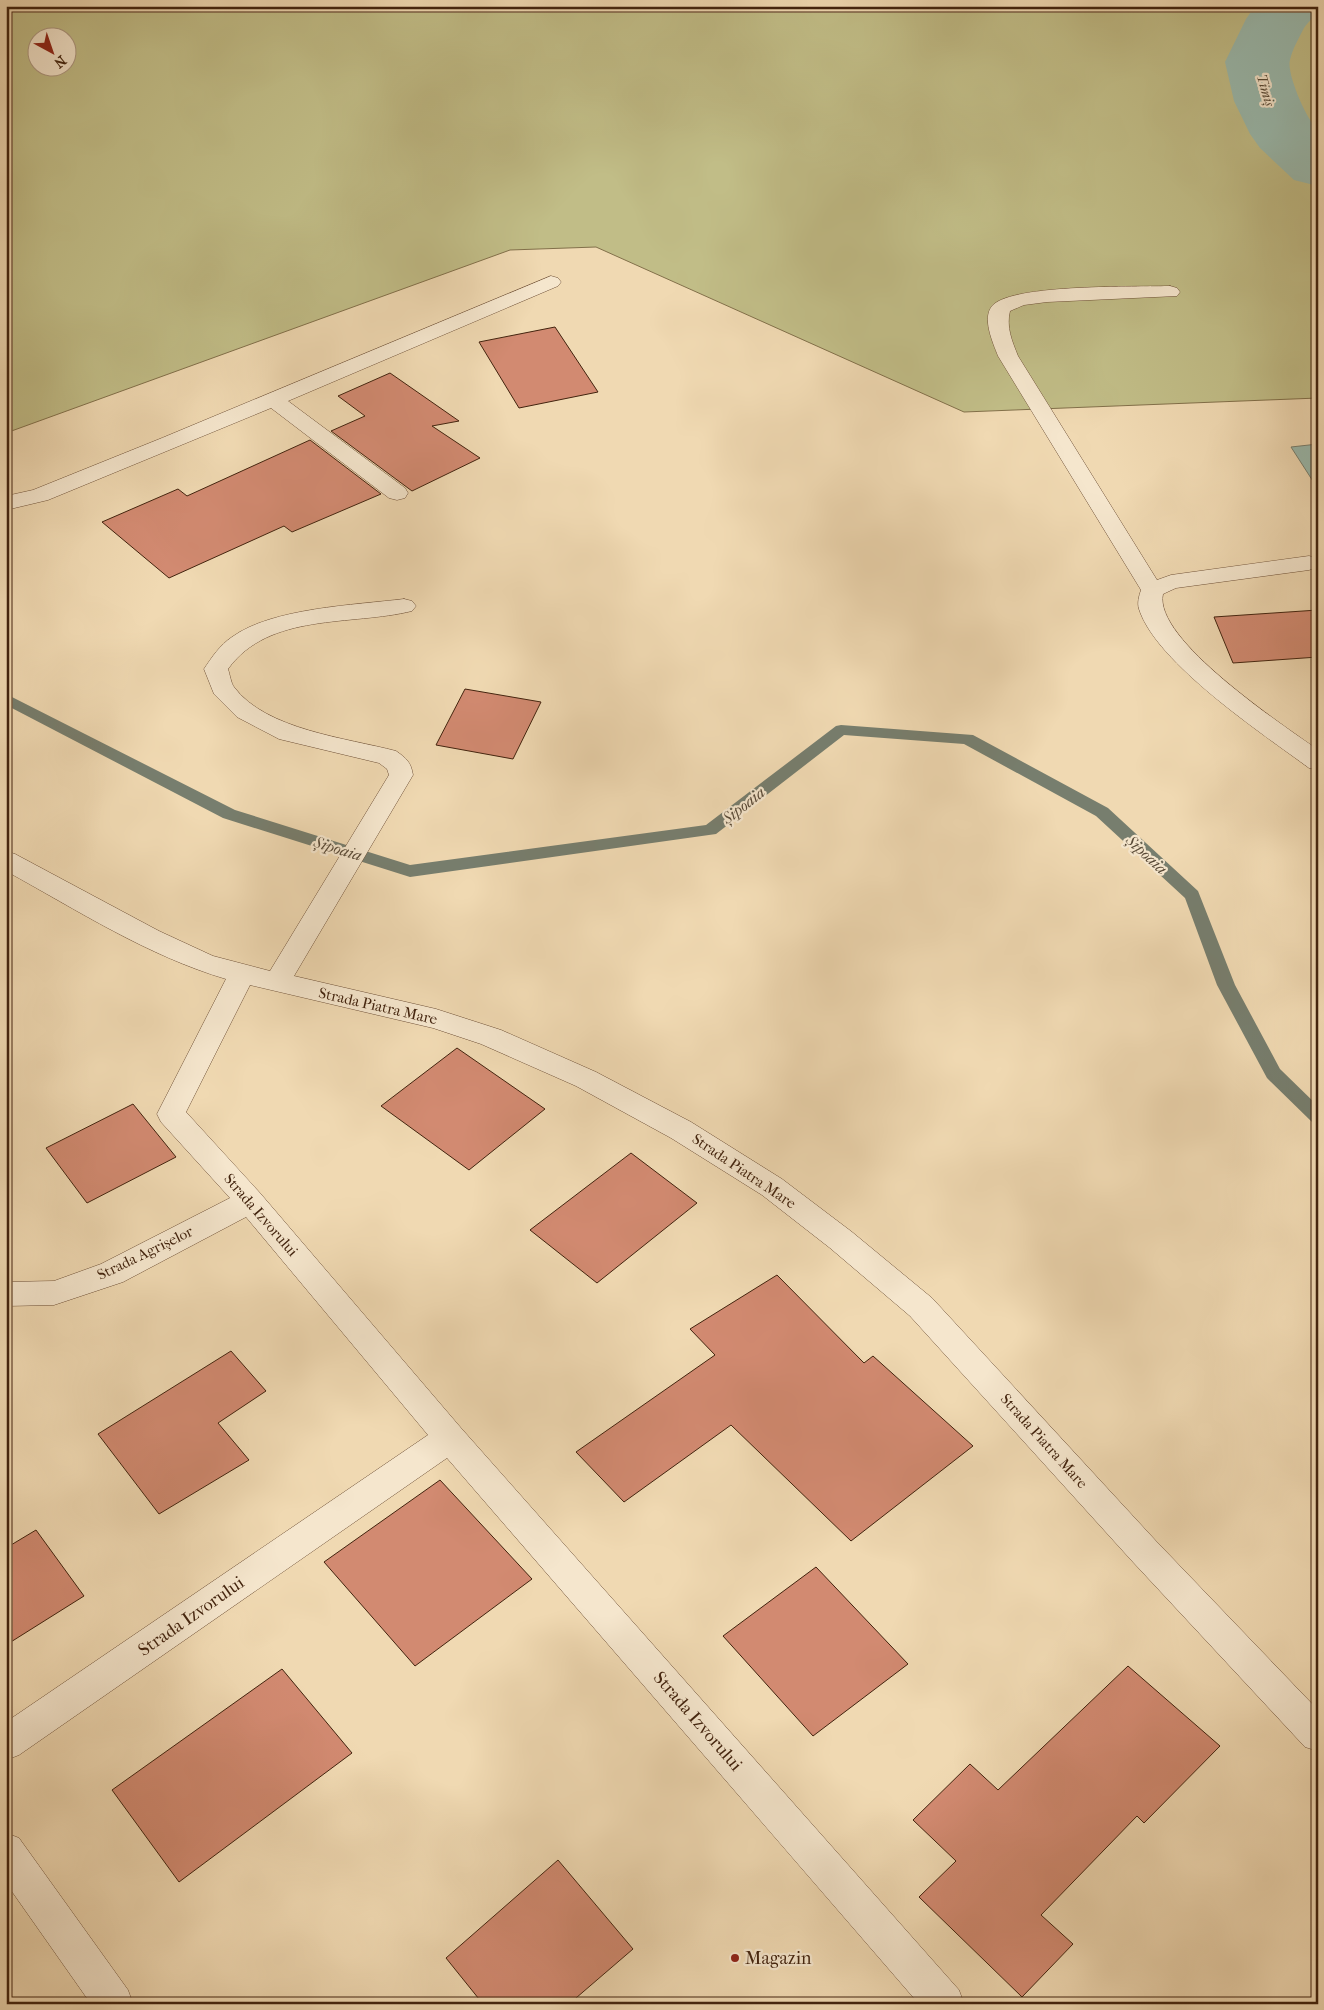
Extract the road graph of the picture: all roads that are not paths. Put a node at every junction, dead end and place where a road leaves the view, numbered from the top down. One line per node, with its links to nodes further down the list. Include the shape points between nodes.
1 (552, 282): 3 (street)
2 (1170, 292): 7 (street, via 1047,296 1019,300 1001,308 998,319 999,333 1008,356)
3 (272, 399): 4 (street); 5 (street, via 40,495)
4 (397, 493)
5 (6, 504)
6 (1309, 563): 7 (street, via 1171,582)
7 (1152, 590): 9 (street, via 1149,603 1152,612 1169,639 1194,666)
8 (404, 606): 12 (street, via 282,625 245,639 224,657 216,669 222,689 246,712 288,733 387,757 399,765 401,775)
9 (1318, 762)
10 (6, 860): 11 (street, Strada Piatra Mare, via 150,938 204,962)
11 (242, 974): 12 (street, Strada Piatra Mare); 13 (street, Strada Izvorului, via 171,1114)
12 (277, 982): 16 (street, Strada Piatra Mare, via 436,1019 491,1037 586,1079 681,1130 772,1187 922,1306 1144,1551)
13 (250, 1201): 14 (street, Strada Agrișelor, via 112,1272 54,1292); 15 (street, Strada Izvorului)
14 (6, 1294)
15 (450, 1438): 17 (street, Strada Izvorului); 20 (street, Strada Izvorului)
16 (1318, 1735)
17 (6, 1743)
18 (6, 1851): 19 (street)
19 (114, 2004)
20 (945, 2004)

